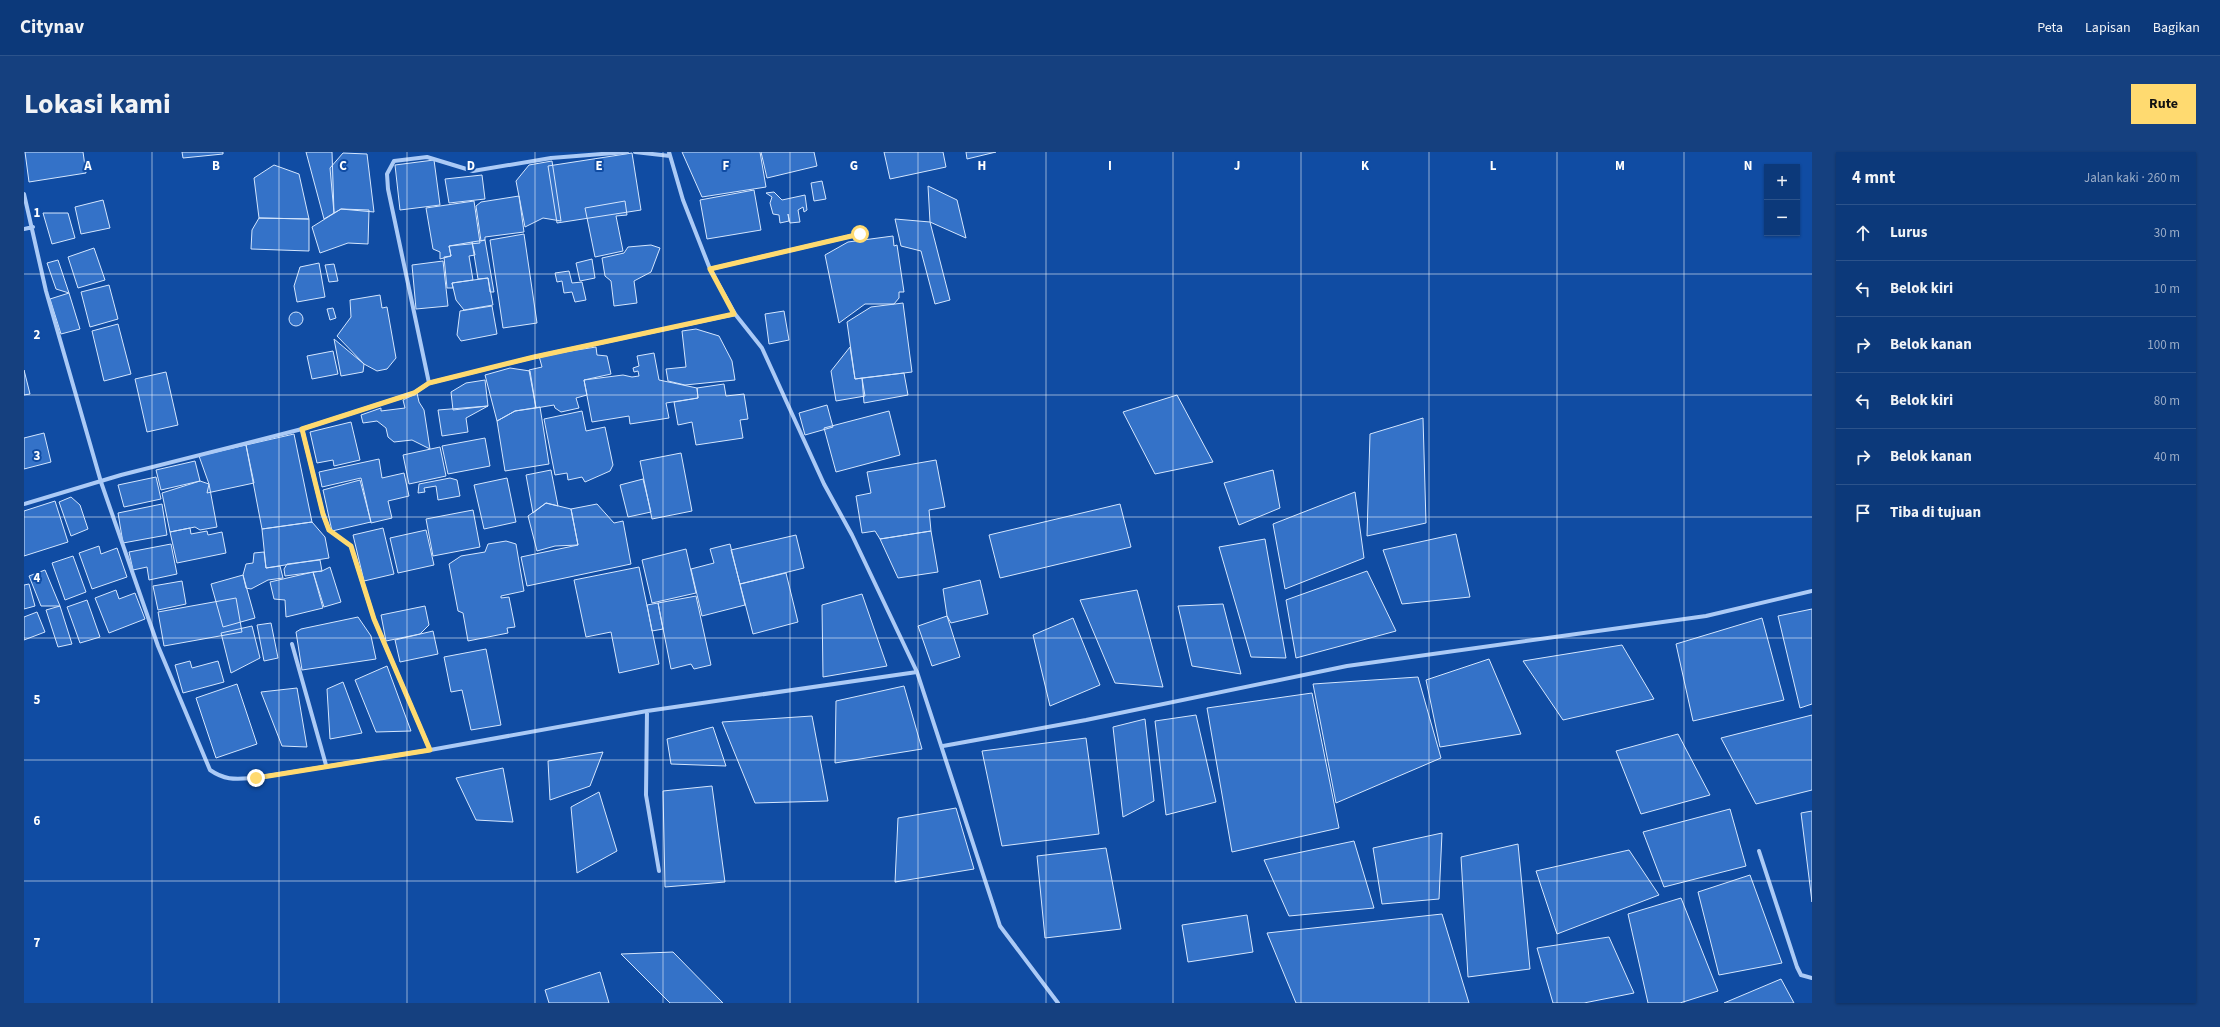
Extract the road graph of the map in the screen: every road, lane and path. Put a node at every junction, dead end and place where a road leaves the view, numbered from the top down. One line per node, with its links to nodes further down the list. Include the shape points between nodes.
1 (627, 152): 10 (street, via 551,158 473,171 427,157 394,161 387,174 388,189)
2 (635, 152): 3 (street)
3 (670, 154): 8 (street, via 683,200)
4 (24, 194): 5 (street)
5 (33, 227): 6 (street); 12 (street, via 46,292)
6 (24, 229)
7 (860, 234): 8 (street)
8 (710, 269): 9 (street)
9 (734, 314): 10 (street, via 534,357); 16 (street, via 762,348 824,484 852,536)
10 (429, 383): 11 (street, via 414,393)
11 (302, 429): 12 (street, via 193,455); 19 (street, via 329,530 351,546 374,619)
12 (101, 482): 13 (street); 20 (street, via 158,646 210,770 220,777 231,779 256,778)
13 (24, 504)
14 (1812, 591): 18 (street, via 1706,616 1347,666 1086,720)
15 (292, 644): 20 (street)
16 (917, 672): 17 (street); 18 (street)
17 (647, 711): 19 (street); 22 (street, via 646,795)
18 (943, 746): 24 (street, via 1000,926)
19 (430, 750): 20 (street)
20 (326, 765)
21 (1759, 851): 23 (street, via 1797,967 1802,975)
22 (659, 872)
23 (1812, 978)
24 (1058, 1003)

